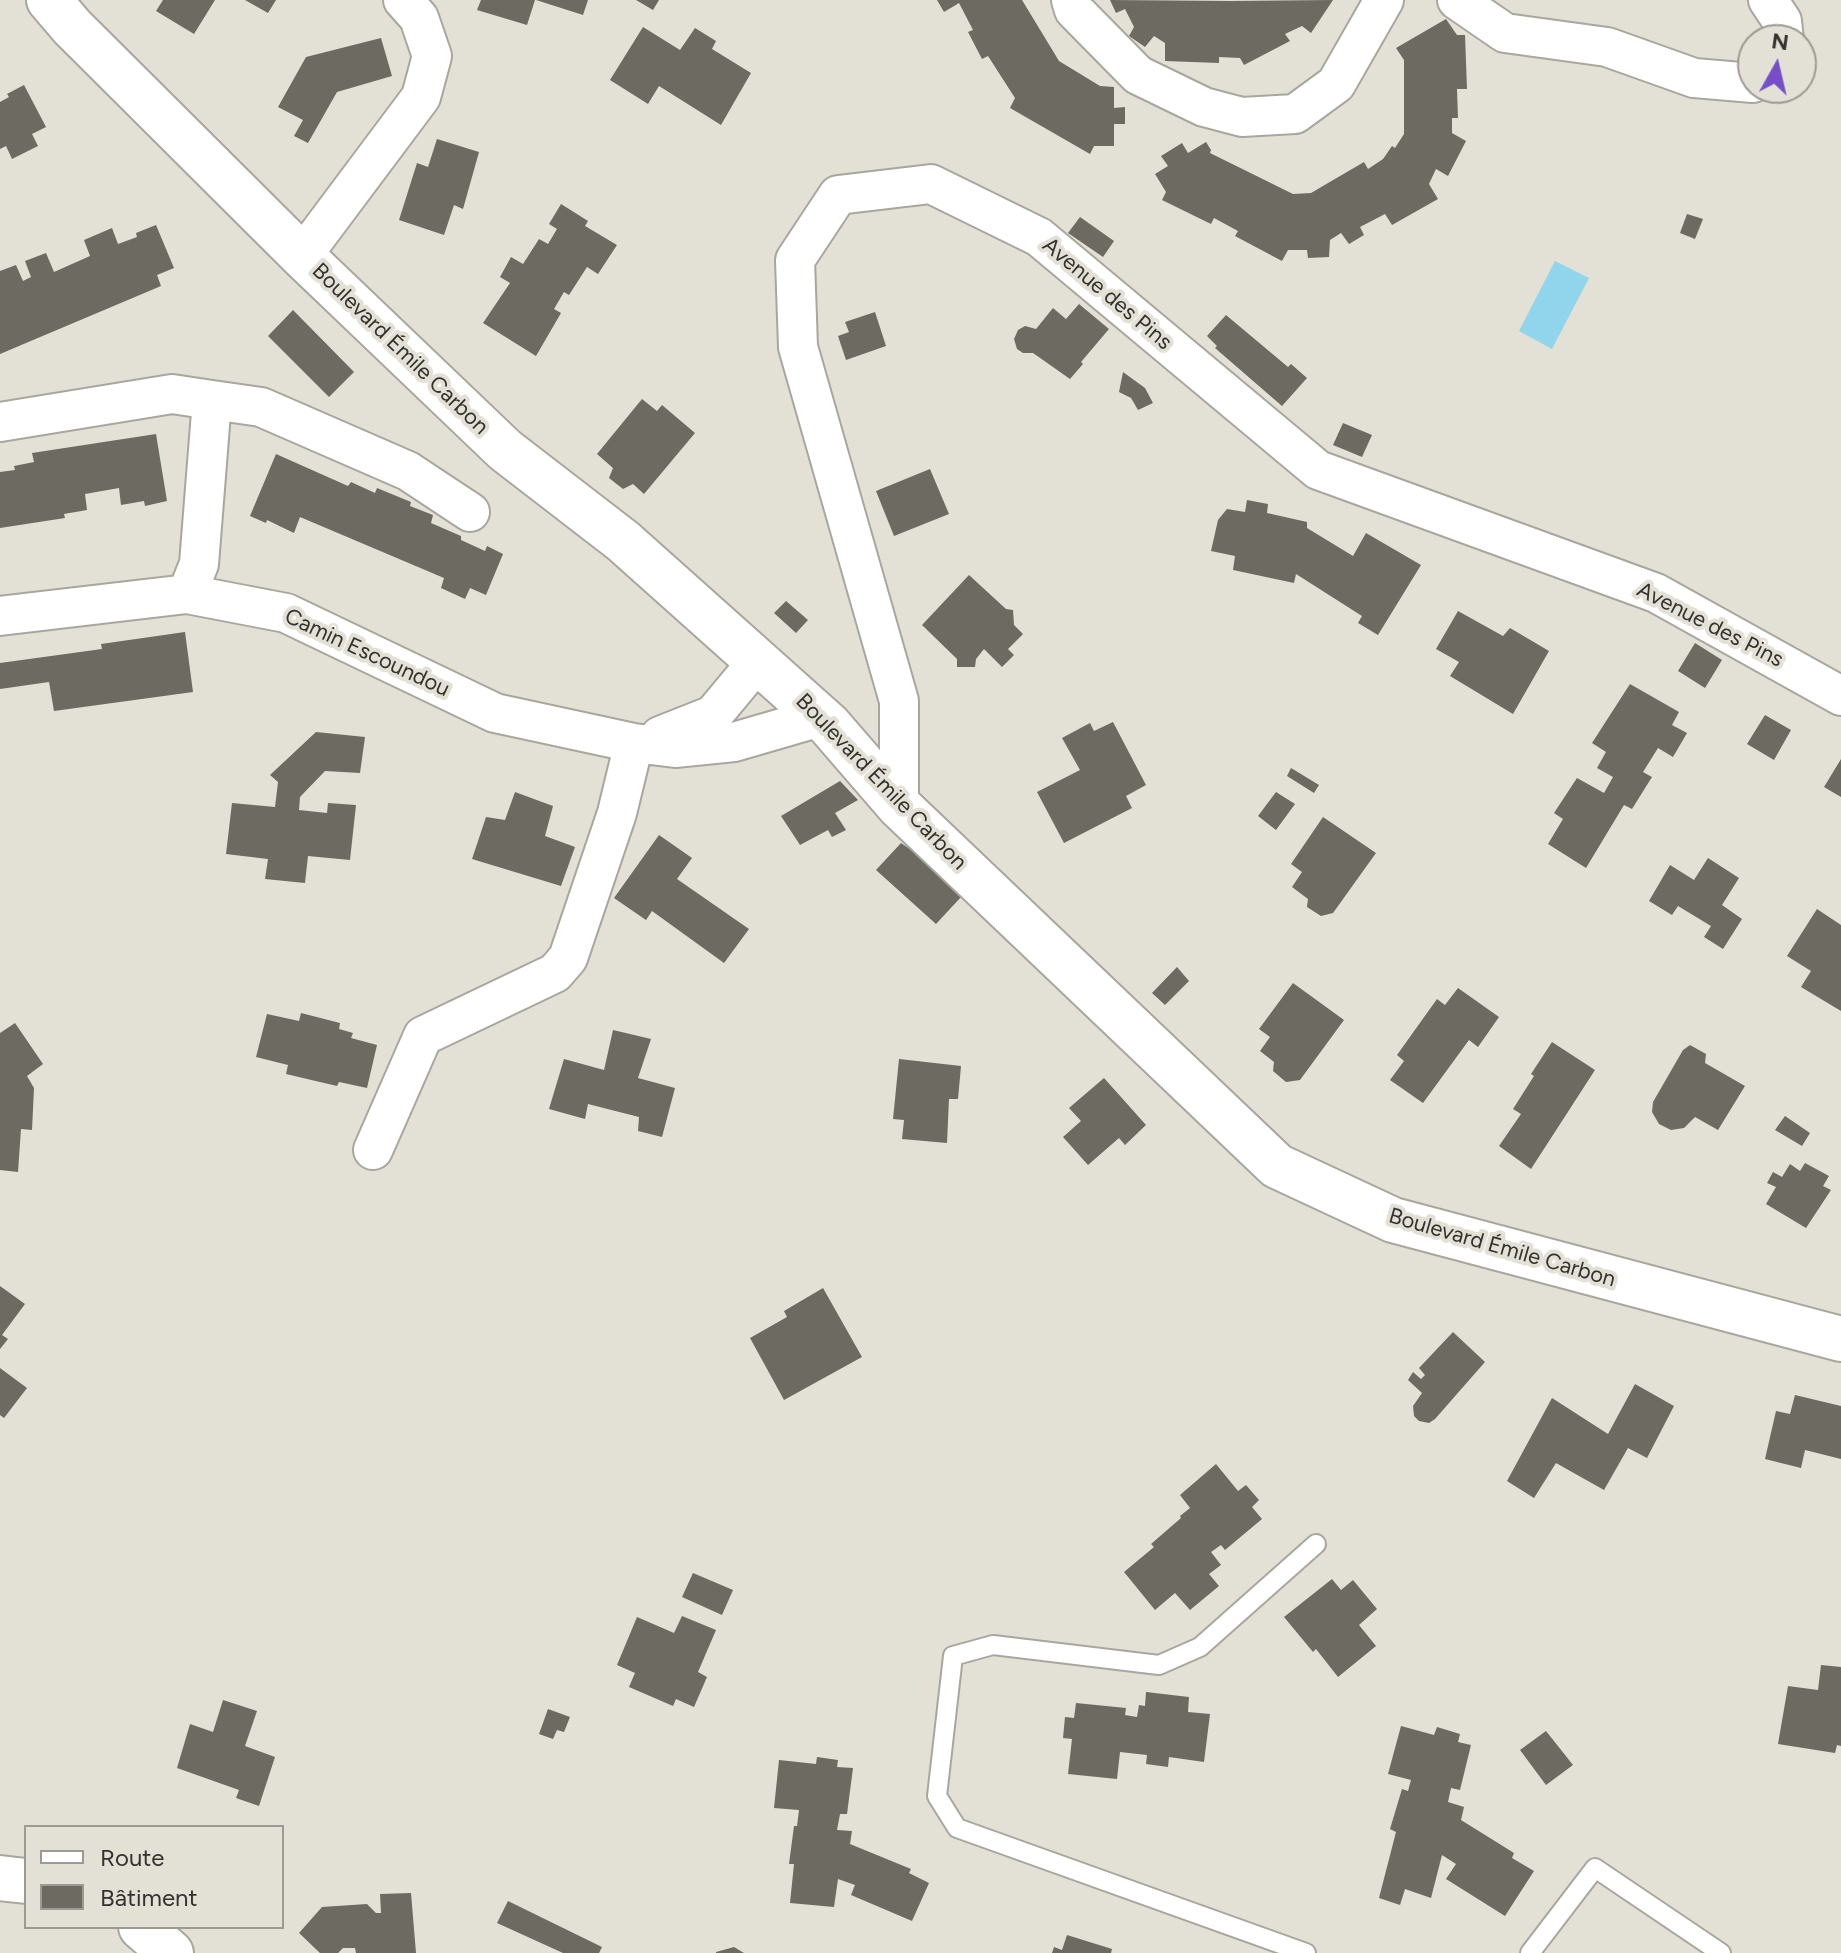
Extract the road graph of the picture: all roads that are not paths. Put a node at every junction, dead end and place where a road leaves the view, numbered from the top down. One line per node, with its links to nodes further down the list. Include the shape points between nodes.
1 (49, 0): 9 (street, Boulevard Émile Carbon)
2 (403, 0): 9 (street, via 419,18 432,56 421,97)
3 (1071, 0): 4 (street, via 1074,10 1138,75 1204,107 1242,117 1295,114 1336,84)
4 (1384, 0)
5 (1457, 0): 8 (street, via 1505,33 1607,47 1694,78)
6 (1768, 0): 7 (street)
7 (1782, 24)
8 (1737, 82)
9 (302, 256): 15 (street, Boulevard Émile Carbon, via 505,450 623,541)
10 (212, 400): 11 (street, via 172,394); 12 (street, via 261,407 288,418 408,471); 13 (street, via 199,564)
11 (0, 422)
12 (470, 512)
13 (187, 594): 14 (street, Camin Escoundou); 18 (street, Camin Escoundou, via 286,613 495,713)
14 (0, 616)
15 (758, 661): 17 (street, Boulevard Émile Carbon); 18 (street, Camin Escoundou, via 713,715)
16 (1841, 696): 19 (street, Avenue des Pins, via 1656,593 1318,470 1039,237 931,184 915,185 838,195 795,260 798,347 899,701)
17 (820, 717): 18 (street, Camin Escoundou, via 734,742 675,748); 19 (street, Boulevard Émile Carbon)
18 (634, 743): 20 (street, via 617,813 568,958 555,973 423,1036)
19 (899, 806): 21 (street, Boulevard Émile Carbon, via 1277,1166 1393,1220)
20 (373, 1150)
21 (1841, 1339)
22 (1316, 1544): 27 (lane, via 1200,1647 1159,1665 993,1645 953,1656 937,1796 957,1828)
23 (0, 1878): 24 (street)
24 (24, 1881)
25 (143, 1929): 26 (street)
26 (171, 1953)
27 (1306, 1953)
28 (1530, 1953): 29 (lane, via 1595,1868)
29 (1721, 1953)

